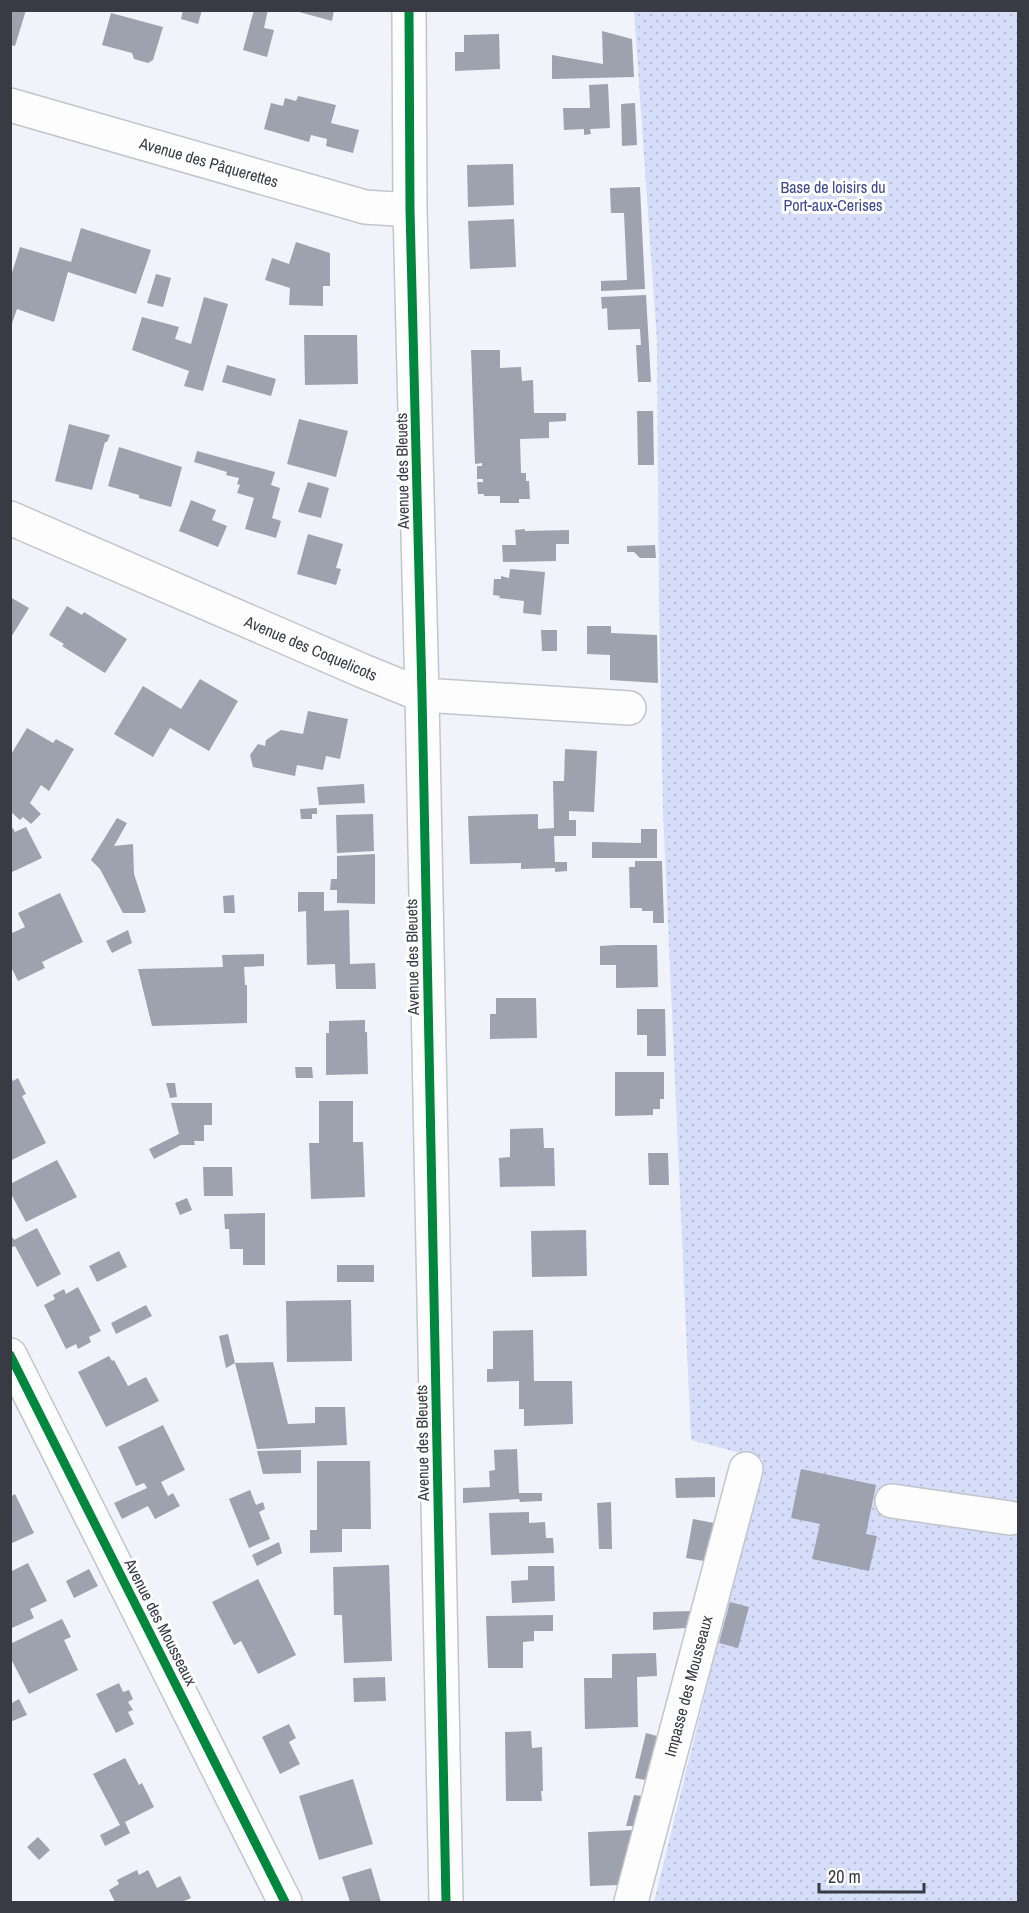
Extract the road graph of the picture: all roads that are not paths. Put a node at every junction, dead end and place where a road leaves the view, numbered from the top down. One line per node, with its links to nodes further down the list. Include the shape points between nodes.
1 (409, 10): 3 (street, Avenue des Bleuets)
2 (10, 105): 3 (street, Avenue des Pâquerettes, via 365,207)
3 (410, 210): 5 (street, Avenue des Bleuets)
4 (10, 518): 5 (street, Avenue des Coquelicots)
5 (422, 695): 6 (street, Avenue des Coquelicots); 12 (street, Avenue des Bleuets)
6 (629, 708)
7 (10, 1355): 11 (street, Avenue des Mousseaux)
8 (746, 1469): 13 (street, Impasse des Mousseaux)
9 (892, 1501): 10 (street)
10 (1010, 1518)
11 (285, 1902)
12 (446, 1902)
13 (631, 1902)

